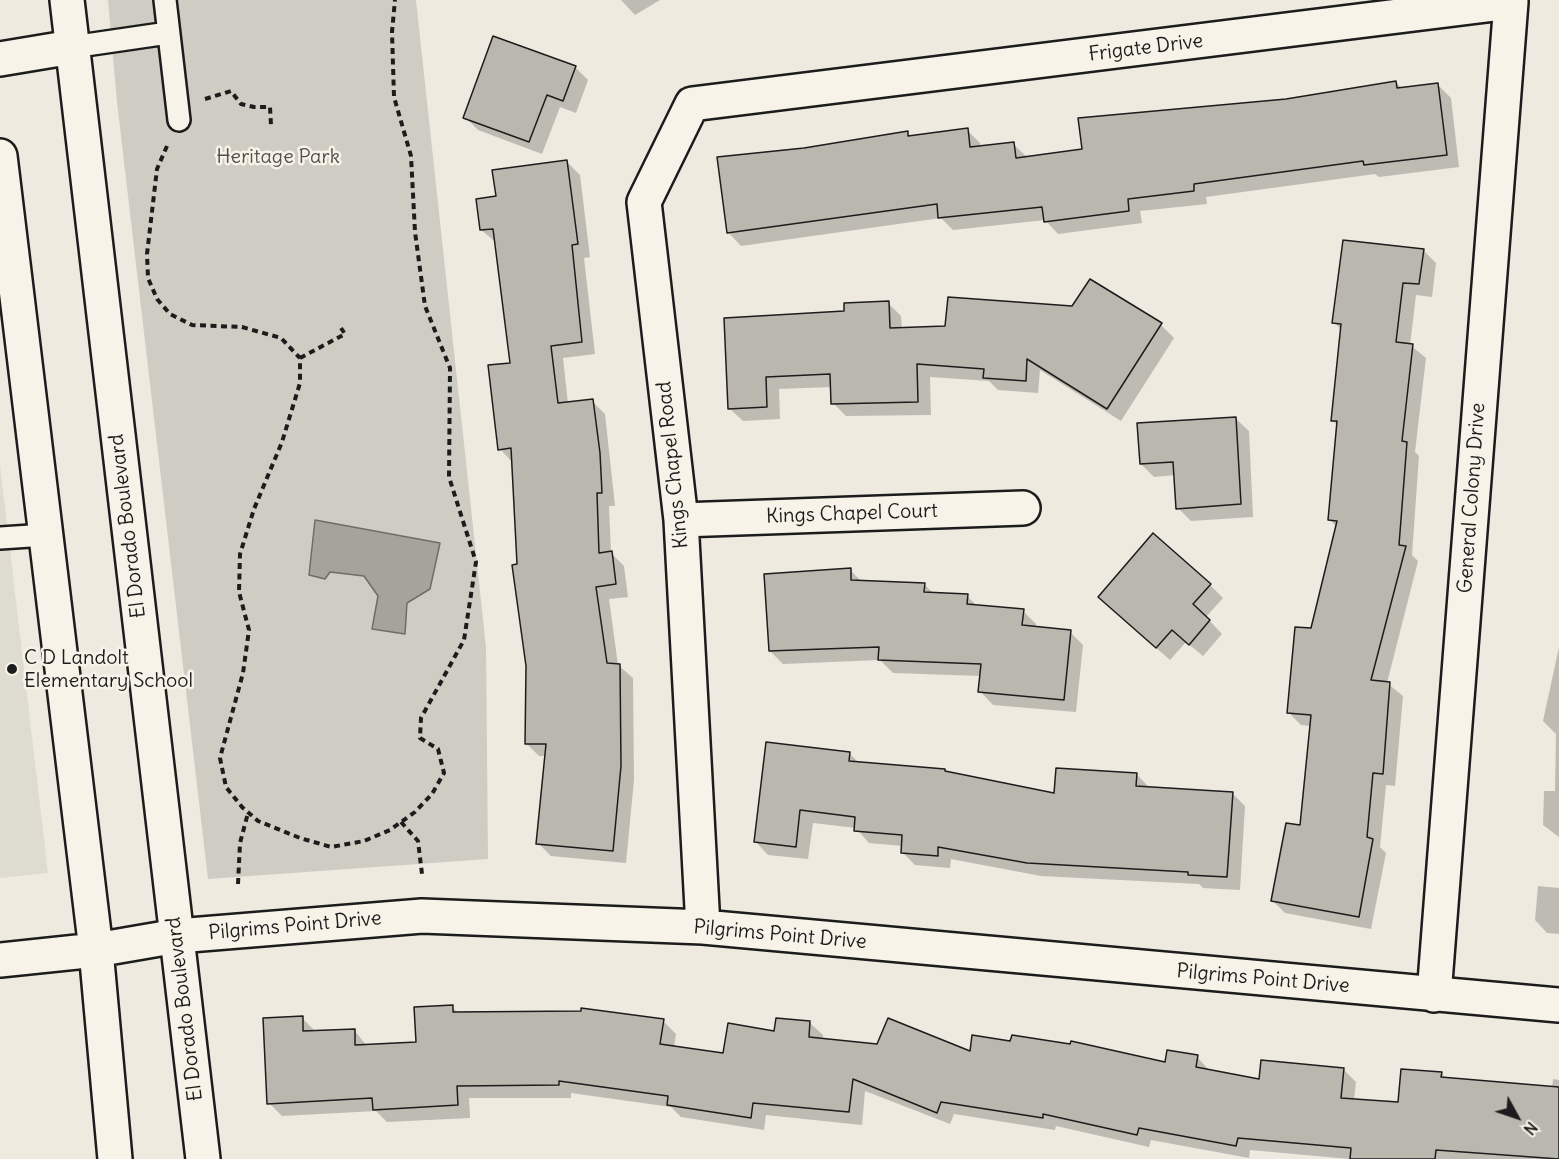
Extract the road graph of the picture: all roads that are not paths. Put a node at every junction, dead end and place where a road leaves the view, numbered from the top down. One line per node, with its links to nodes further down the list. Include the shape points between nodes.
1 (67, 0): 5 (street, El Dorado Boulevard)
2 (165, 0): 4 (lane)
3 (1511, 2): 7 (street, Frigate Drive); 18 (street, General Colony Drive)
4 (168, 33): 5 (lane); 8 (lane)
5 (72, 47): 6 (street); 15 (street, El Dorado Boulevard)
6 (0, 59)
7 (781, 94): 11 (street, Kings Chapel Road, via 692,104 644,202)
8 (179, 120)
9 (0, 156): 12 (street)
10 (1023, 508): 11 (street, Kings Chapel Court)
11 (681, 520): 14 (street, Kings Chapel Road)
12 (46, 535): 13 (lane); 16 (street)
13 (0, 538)
14 (703, 927): 15 (street, Pilgrims Point Drive, via 422,916); 18 (street, Pilgrims Point Drive)
15 (177, 936): 16 (street, Pilgrims Point Drive); 21 (street, El Dorado Boulevard)
16 (96, 950): 17 (street, Pilgrims Point Drive); 20 (street)
17 (0, 960)
18 (1434, 995): 19 (street, Pilgrims Point Drive)
19 (1559, 1005)
20 (115, 1159)
21 (203, 1159)

